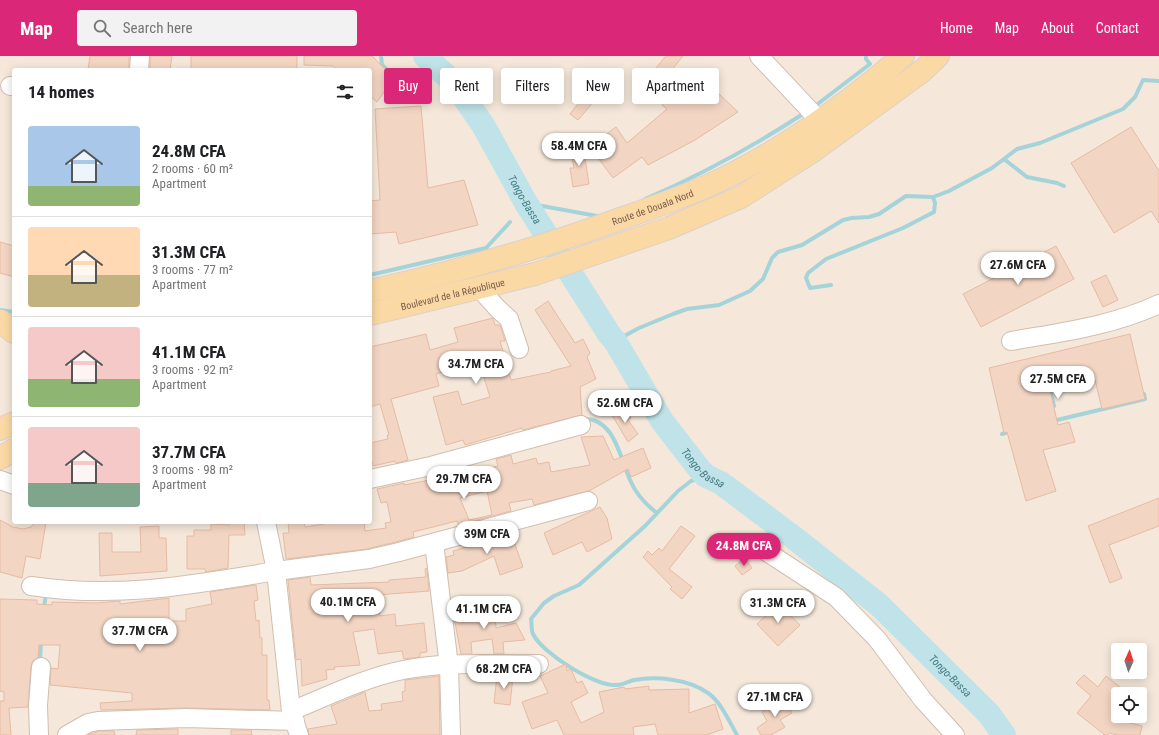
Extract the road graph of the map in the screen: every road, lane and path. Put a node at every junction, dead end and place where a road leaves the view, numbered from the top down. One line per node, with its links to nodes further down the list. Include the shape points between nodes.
1 (140, 56): 5 (street)
2 (759, 56): 6 (street)
3 (903, 56): 6 (main road, Route de Douala Nord)
4 (938, 56): 7 (main road, Boulevard de la République, via 921,72 810,153 741,197 669,228 587,257)
5 (139, 68)
6 (819, 120): 9 (main road, Route de Douala Nord, via 757,160 678,199)
7 (479, 288): 9 (main road, Boulevard de la République); 17 (street, via 509,319)
8 (372, 291): 9 (main road, Route de Douala Nord)
9 (410, 293): 11 (main road, Boulevard de la République)
10 (1159, 304): 16 (street, via 1135,316 1107,324)
11 (372, 313)
12 (0, 318): 13 (main road)
13 (12, 319)
14 (0, 321): 15 (main road)
15 (12, 330)
16 (1011, 341)
17 (519, 349)
18 (12, 424): 20 (main road)
19 (581, 425): 23 (street, via 431,466)
20 (0, 429)
21 (12, 451): 22 (main road)
22 (0, 458)
23 (372, 479)
24 (0, 480): 25 (street)
25 (12, 484)
26 (588, 501): 28 (street)
27 (266, 524): 30 (street)
28 (434, 543): 30 (street, via 369,559); 33 (street)
29 (767, 552): 39 (street, via 836,597 877,639 923,700)
30 (276, 571): 31 (street, via 198,584 123,592 62,591); 35 (street)
31 (31, 586)
32 (539, 664): 33 (street)
33 (448, 666): 35 (street, via 404,670 344,689); 38 (street)
34 (41, 667): 36 (street)
35 (295, 722): 37 (street, via 186,718 98,721 88,723)
36 (39, 735)
37 (67, 735)
38 (451, 735)
39 (955, 735)

